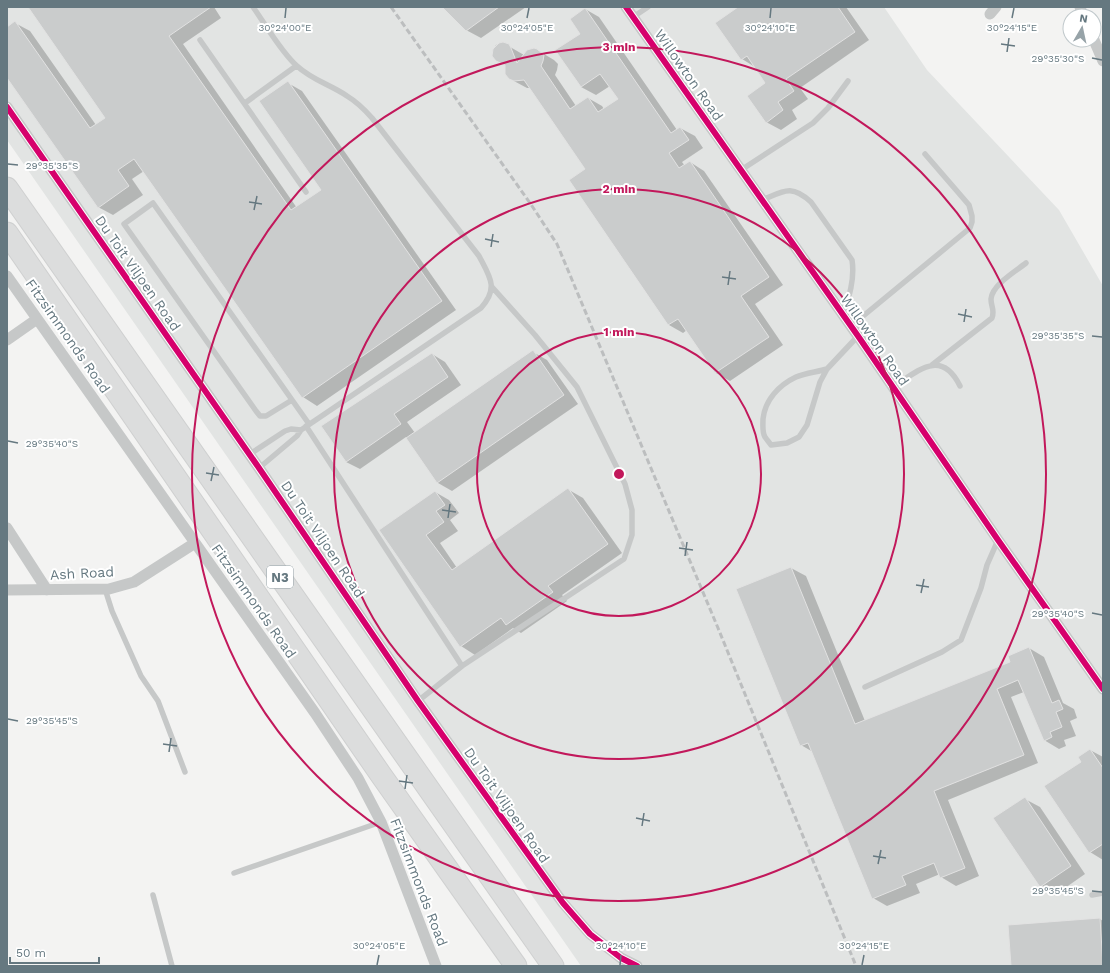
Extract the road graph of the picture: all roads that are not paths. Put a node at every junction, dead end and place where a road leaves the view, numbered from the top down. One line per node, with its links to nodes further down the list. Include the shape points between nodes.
1 (253, 7): 8 (lane)
2 (626, 7): 4 (street, Willowton Road)
3 (648, 7): 4 (lane)
4 (633, 17): 13 (street, Willowton Road)
5 (200, 40): 10 (lane)
6 (1097, 48): 7 (street)
7 (1103, 61)
8 (296, 66): 10 (lane); 20 (lane, via 310,77 347,95 372,118 479,256)
9 (848, 81): 13 (lane, via 814,122)
10 (244, 103): 15 (lane)
11 (7, 107): 33 (street, Du Toit Viljoen Road)
12 (925, 154): 23 (lane, via 969,205 972,216 970,228)
13 (740, 170): 16 (street, Willowton Road)
14 (7, 188): 54 (highway, N3)
15 (306, 192)
16 (762, 200): 21 (street, Willowton Road); 21 (lane, via 787,190 802,194 852,260 851,293)
17 (7, 233): 53 (highway, N3)
18 (1026, 263): 26 (lane, via 994,288 991,299 994,312 992,318)
19 (7, 276): 22 (street, Fitzsimmonds Road)
20 (492, 287): 31 (lane, via 488,300 481,308); 41 (lane, via 536,335 577,387 625,484 632,510 632,535 624,559)
21 (843, 315): 23 (street, Willowton Road)
22 (37, 319): 25 (street); 37 (street, Fitzsimmonds Road)
23 (851, 326): 24 (street, Willowton Road)
24 (858, 336): 27 (lane); 29 (street, Willowton Road)
25 (7, 340)
26 (932, 365): 28 (lane, via 950,371); 29 (lane)
27 (827, 369): 27 (lane, via 820,382 807,425 799,437 787,443 771,444 762,426 764,412 773,394 797,376)
28 (960, 386)
29 (893, 387): 36 (street, Willowton Road)
30 (292, 400): 30 (lane, via 154,203 124,224 260,416 266,416); 31 (lane)
31 (308, 425): 32 (lane); 41 (lane)
32 (301, 430): 33 (lane, via 285,431); 34 (lane)
33 (250, 454): 34 (street, Du Toit Viljoen Road)
34 (259, 468): 44 (street, Du Toit Viljoen Road)
35 (7, 528): 40 (street)
36 (998, 540): 42 (lane, via 961,640 942,652); 43 (street, Willowton Road)
37 (195, 543): 38 (street, Ash Road, via 134,582); 46 (street, Fitzsimmonds Road, via 315,713 353,771)
38 (104, 589): 40 (street, Ash Road); 45 (lane, via 141,676 158,701)
39 (7, 590): 40 (street, Ash Road)
40 (47, 590)
41 (462, 666): 44 (lane)
42 (865, 687)
43 (1103, 689)
44 (418, 701): 55 (street, Du Toit Viljoen Road, via 563,903 590,934 620,958)
45 (185, 772)
46 (381, 822): 47 (lane); 52 (street, Fitzsimmonds Road)
47 (234, 873)
48 (1103, 893): 50 (lane)
49 (153, 895): 51 (lane)
50 (1092, 895)
51 (172, 966)
52 (436, 966)
53 (516, 966)
54 (553, 966)
55 (637, 966)

